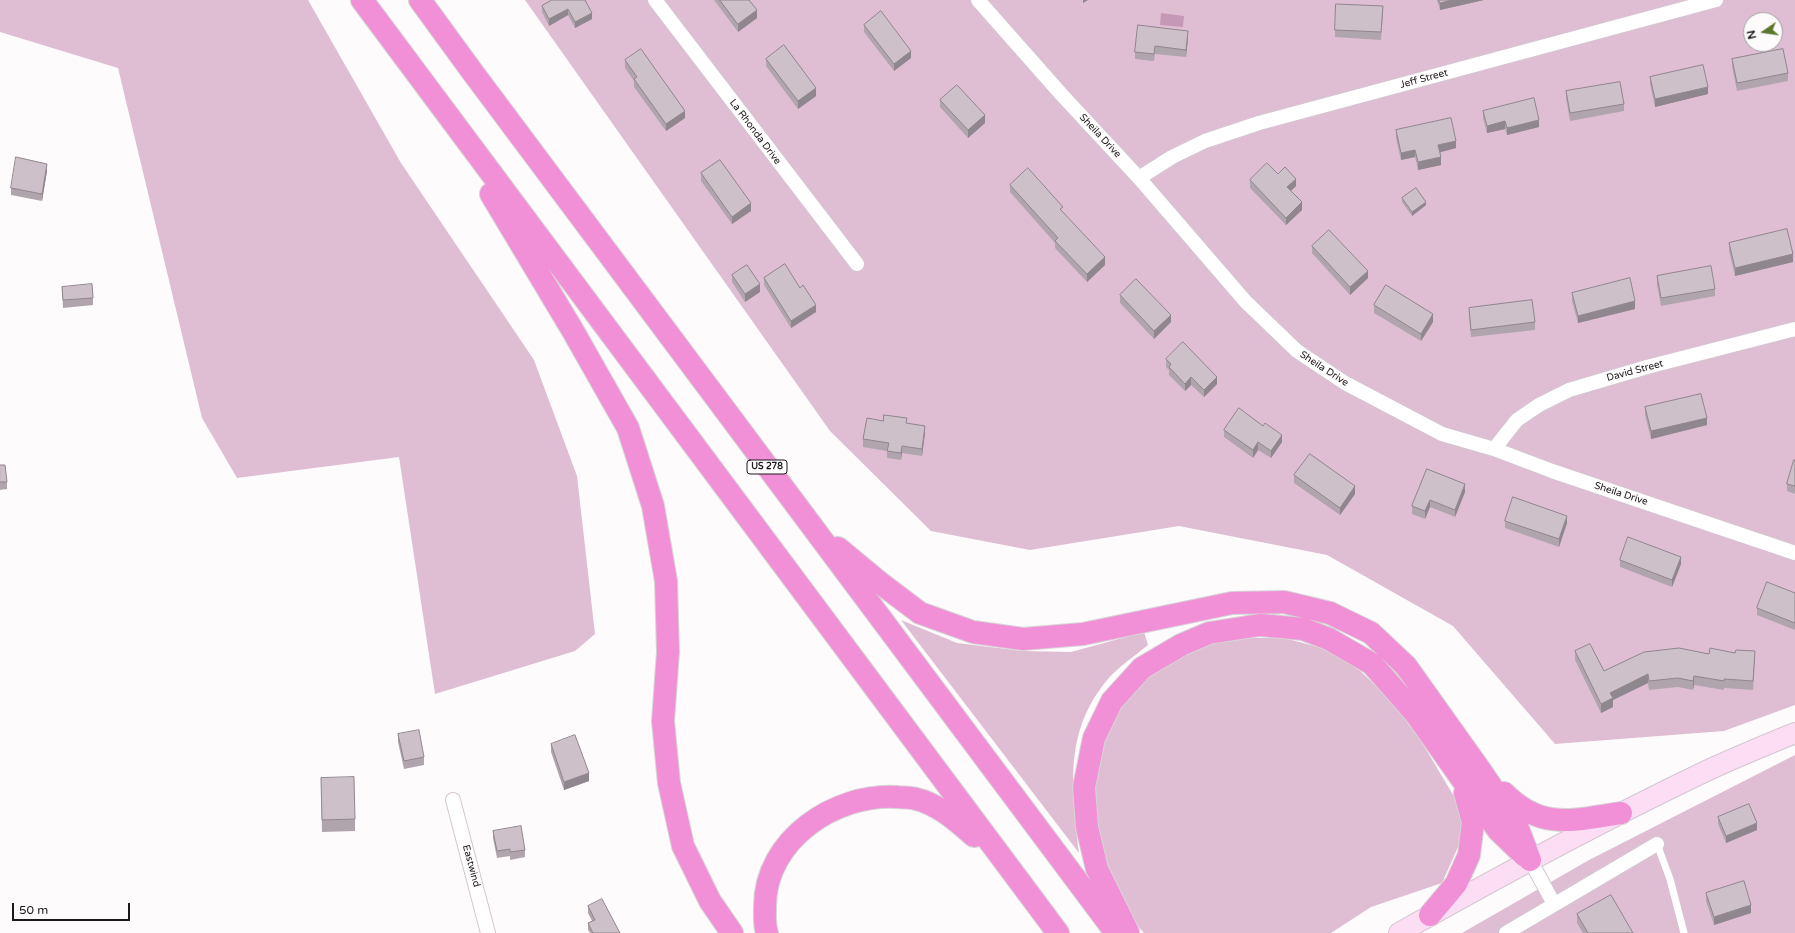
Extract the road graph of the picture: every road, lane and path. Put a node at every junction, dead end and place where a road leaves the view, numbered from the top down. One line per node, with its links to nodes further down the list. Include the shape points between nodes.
1 (362, 0): 6 (highway)
2 (420, 0): 11 (highway, US 278)
3 (655, 0): 8 (street, La Rhonda Drive)
4 (978, 0): 7 (street, Sheila Drive)
5 (1716, 0): 7 (street, Jeff Street, via 1259,123 1206,141 1172,157)
6 (428, 88): 19 (highway); 24 (highway, via 628,428 653,506 666,581 668,652 663,721 669,783 683,846 710,901)
7 (1139, 178): 10 (street, Sheila Drive, via 1246,302 1297,351 1345,384 1400,413 1442,434)
8 (857, 264)
9 (1795, 329): 10 (street, David Street, via 1569,390 1516,420)
10 (1494, 450): 12 (street, Sheila Drive)
11 (809, 524): 14 (highway, via 920,613 973,632 1023,638 1083,634 1232,603 1284,602 1330,613 1371,633 1406,666); 27 (highway, US 278)
12 (1795, 554)
13 (1795, 733): 17 (main road)
14 (1480, 770): 17 (highway, via 1515,804 1535,816 1566,821); 20 (highway, via 1515,821)
15 (1460, 777): 20 (highway, via 1498,830); 22 (highway, via 1473,822 1469,855 1456,884); 28 (highway, via 1415,713 1372,664 1329,639 1303,629 1260,625 1209,633 1181,645 1142,668 1112,701 1094,738 1084,787 1087,827 1097,869)
16 (453, 800): 23 (street, Eastwind)
17 (1622, 813): 20 (main road)
18 (1657, 844): 21 (street); 31 (lane, via 1670,879)
19 (1003, 859): 25 (highway, via 948,814 916,798 882,796 850,803 821,816 794,837 776,861 765,891 765,925); 26 (highway)
20 (1530, 860): 21 (street); 22 (main road)
21 (1554, 904): 30 (street)
22 (1430, 915): 29 (main road)
23 (488, 933)
24 (732, 933)
25 (768, 933)
26 (1058, 933)
27 (1116, 933)
28 (1128, 933)
29 (1399, 933)
30 (1506, 933)
31 (1684, 933)

